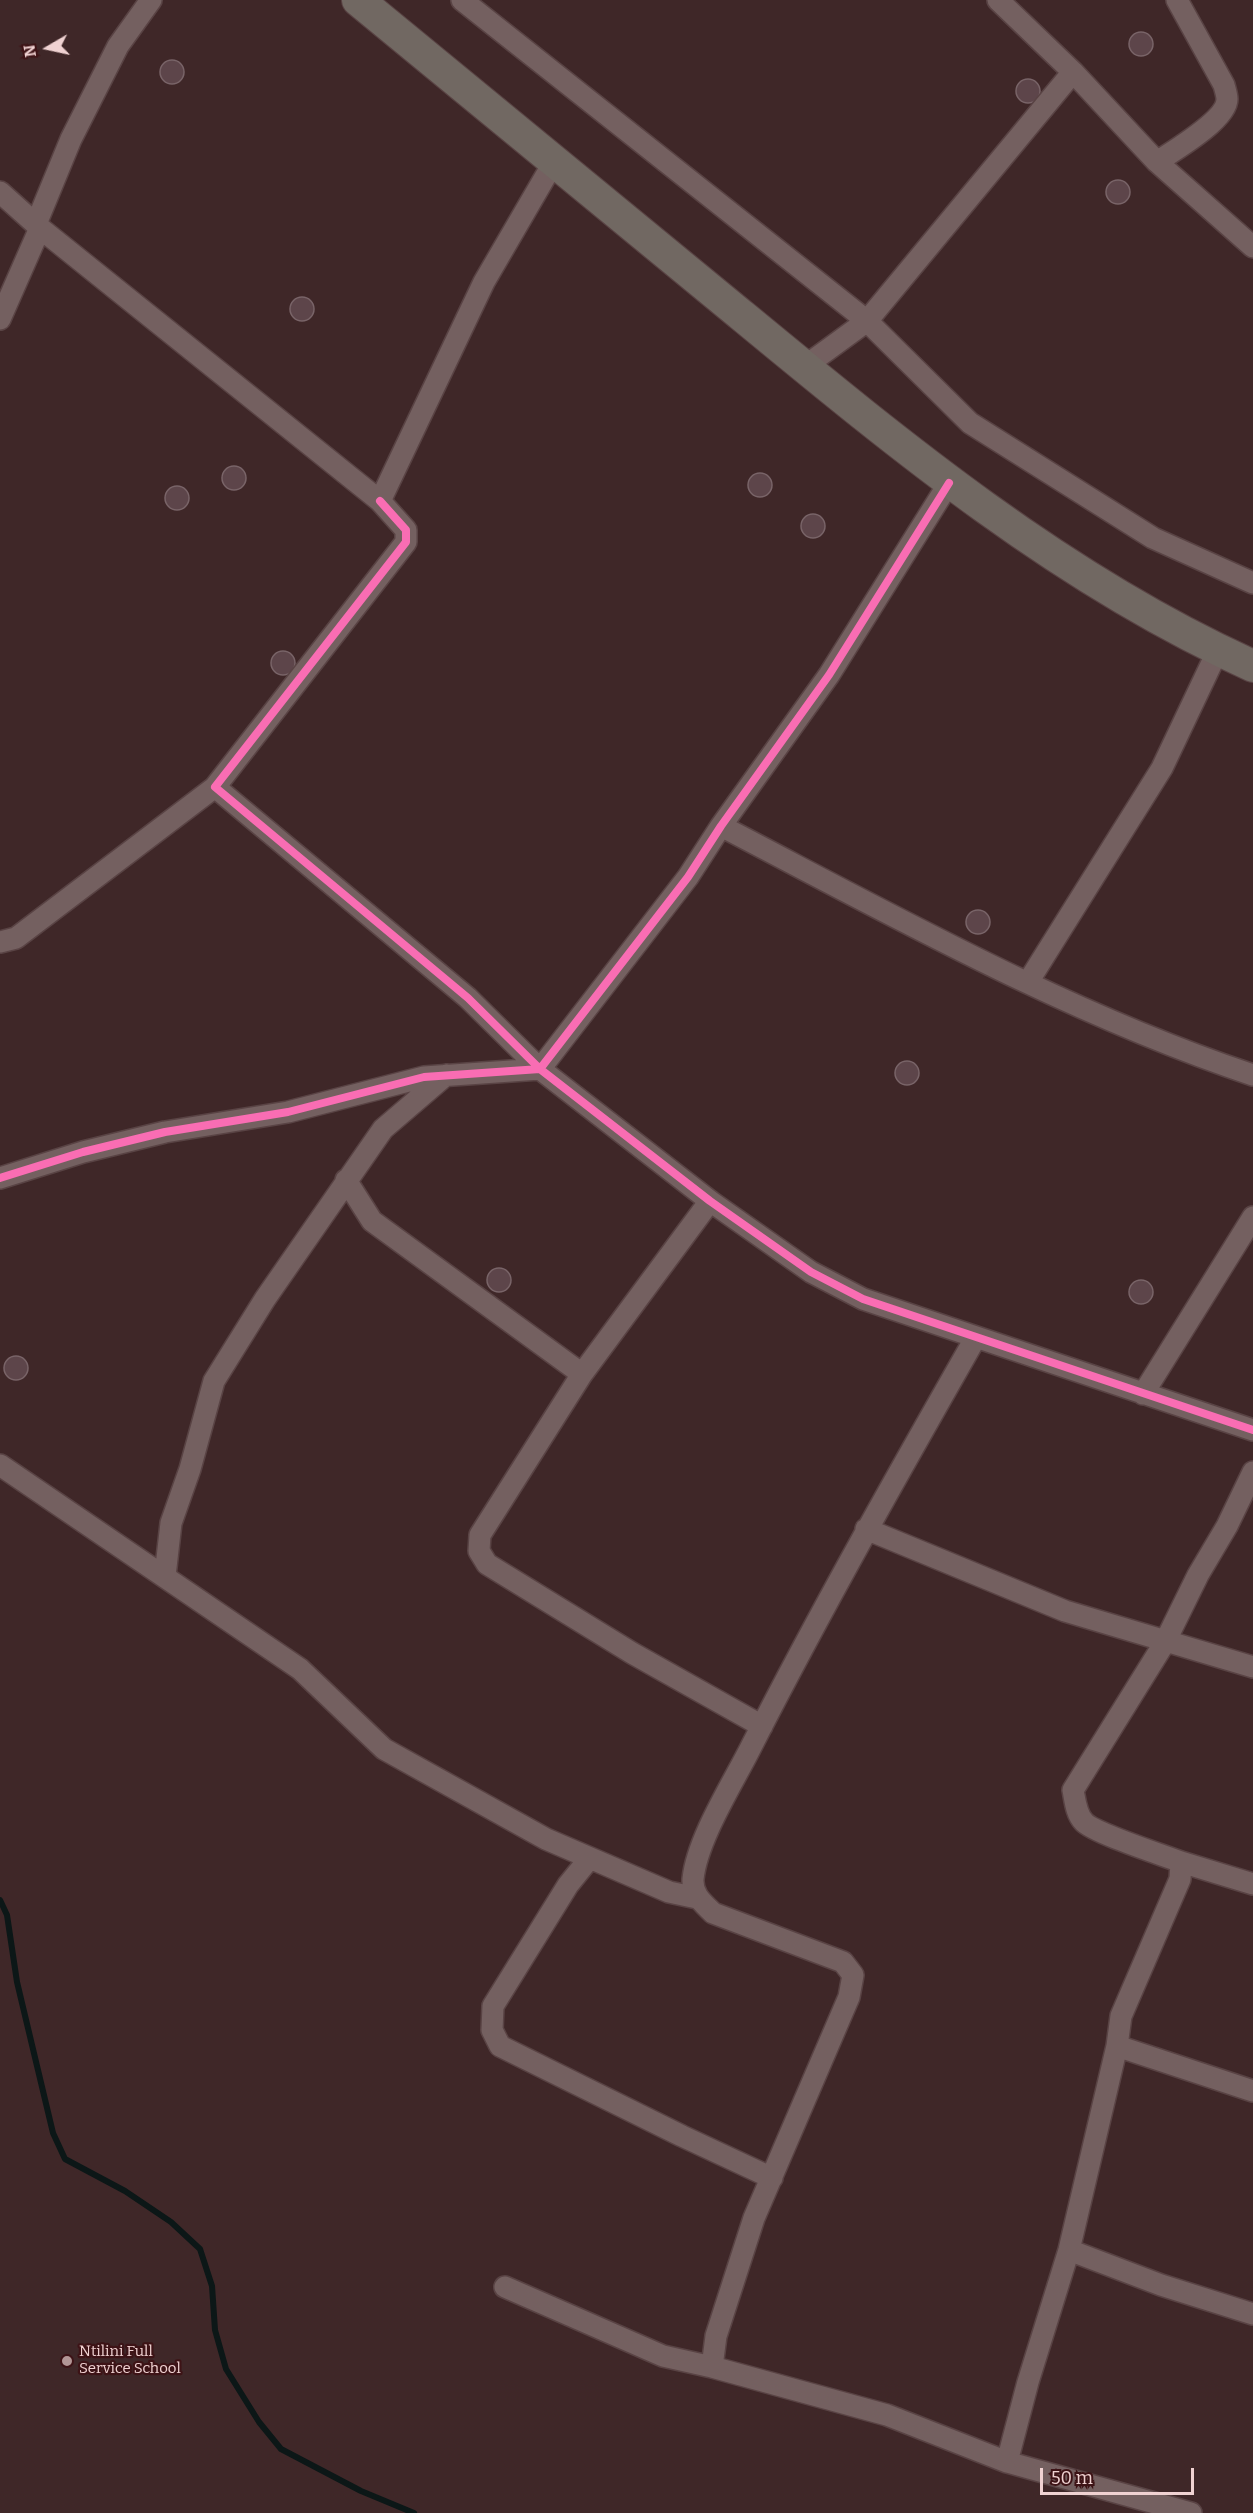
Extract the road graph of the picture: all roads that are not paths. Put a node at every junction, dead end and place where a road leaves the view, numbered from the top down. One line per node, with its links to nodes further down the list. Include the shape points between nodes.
1 (151, 0): 10 (street, via 118,46 71,139)
2 (358, 0): 7 (highway)
3 (462, 0): 13 (street)
4 (998, 0): 6 (street)
5 (1177, 0): 8 (street, via 1224,85 1227,100 1223,111 1208,126)
6 (1073, 72): 8 (street); 13 (street)
7 (555, 160): 14 (highway); 16 (street, via 484,282)
8 (1157, 162): 11 (street)
9 (0, 192): 10 (street)
10 (38, 226): 12 (street); 16 (street)
11 (1253, 247)
12 (0, 319)
13 (867, 321): 14 (street); 17 (street, via 970,423 1153,537)
14 (804, 367): 15 (highway)
15 (949, 483): 18 (highway, via 1062,560); 21 (street, via 829,675)
16 (380, 501): 20 (street, via 406,530 406,542)
17 (1253, 583)
18 (1218, 650): 19 (highway); 23 (street, via 1162,768)
19 (1253, 666)
20 (215, 787): 22 (street, via 16,938); 24 (street, via 468,998)
21 (721, 826): 23 (street, via 893,917); 24 (street, via 688,877)
22 (0, 942)
23 (1028, 982): 25 (street, via 1185,1052)
24 (540, 1069): 26 (street); 29 (street)
25 (1253, 1075)
26 (446, 1076): 27 (street, via 424,1077 288,1112 165,1132); 28 (street, via 383,1129)
27 (0, 1178)
28 (346, 1180): 32 (street, via 372,1221); 38 (street, via 214,1380 171,1523)
29 (710, 1201): 31 (street, via 811,1272 862,1299); 32 (street)
30 (1253, 1217): 33 (street)
31 (976, 1337): 33 (street); 37 (street)
32 (582, 1374): 41 (street, via 480,1535 480,1551 487,1564 632,1653)
33 (1143, 1394): 34 (street)
34 (1253, 1430)
35 (0, 1465): 38 (street)
36 (1253, 1473): 39 (street)
37 (866, 1529): 39 (street, via 1065,1611); 41 (street)
38 (165, 1576): 42 (street, via 300,1669 384,1749)
39 (1165, 1642): 40 (street); 43 (street, via 1074,1790 1075,1804 1084,1822)
40 (1253, 1667)
41 (762, 1726): 45 (street, via 702,1844 693,1881)
42 (589, 1859): 45 (street, via 669,1892); 48 (street, via 568,1885 493,2006 492,2030 500,2046)
43 (1181, 1862): 44 (street); 46 (street, via 1180,1880 1121,2016)
44 (1253, 1884)
45 (697, 1898): 48 (street, via 713,1913 843,1962 852,1975 849,1998)
46 (1117, 2046): 47 (street); 49 (street)
47 (1253, 2091)
48 (772, 2178): 52 (street, via 754,2218 716,2336)
49 (1069, 2250): 51 (street); 53 (street)
50 (505, 2287): 52 (street, via 663,2356)
51 (1253, 2314)
52 (712, 2367): 53 (street, via 887,2415)
53 (1007, 2462): 54 (street)
54 (1191, 2513)

